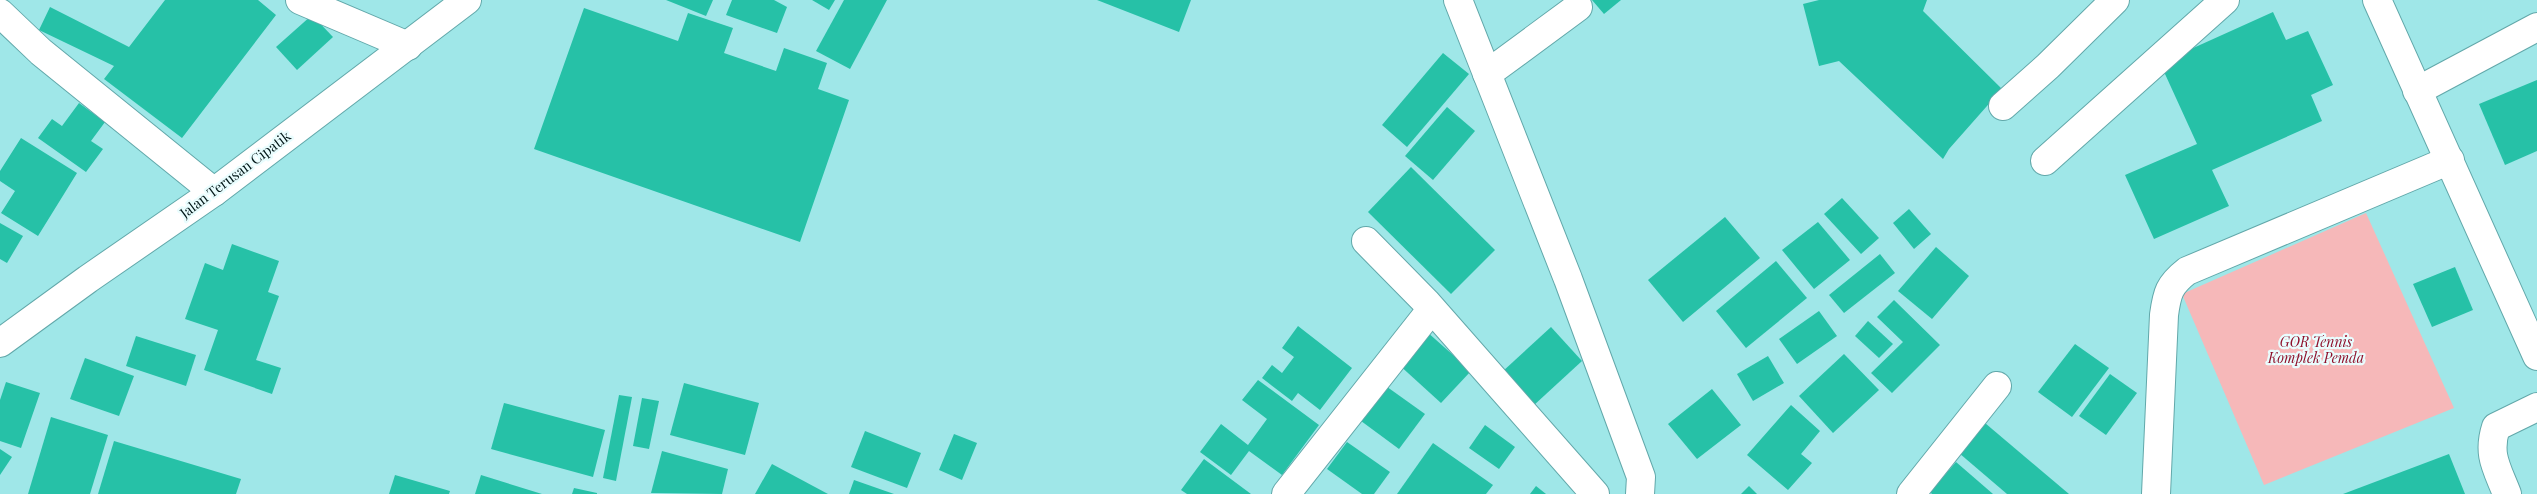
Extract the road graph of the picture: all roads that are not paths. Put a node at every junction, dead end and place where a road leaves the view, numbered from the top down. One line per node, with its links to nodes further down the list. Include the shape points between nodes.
1 (300, 0): 10 (street)
2 (467, 0): 10 (street, Jalan Terusan Cipatik)
3 (1458, 0): 11 (street)
4 (2115, 0): 13 (street)
5 (2225, 0): 15 (street)
6 (2377, 0): 12 (street)
7 (1578, 6): 11 (street)
8 (0, 13): 16 (street, via 41,52)
9 (2537, 27): 12 (street)
10 (408, 46): 16 (street, Jalan Terusan Cipatik)
11 (1486, 74): 25 (street, via 1568,279 1641,477)
12 (2417, 91): 14 (street)
13 (2003, 106)
14 (2450, 160): 20 (street); 27 (street, via 2187,271 2173,282 2164,314)
15 (2046, 161)
16 (214, 192): 19 (street, Jalan Terusan Cipatik)
17 (1366, 241): 18 (street)
18 (1431, 310): 23 (street); 24 (street)
19 (0, 343)
20 (2537, 356)
21 (1997, 386): 26 (street)
22 (2537, 407): 28 (street, via 2496,427 2491,443 2493,456)
23 (1286, 494)
24 (1596, 494)
25 (1640, 494)
26 (1912, 494)
27 (2156, 494)
28 (2507, 494)

